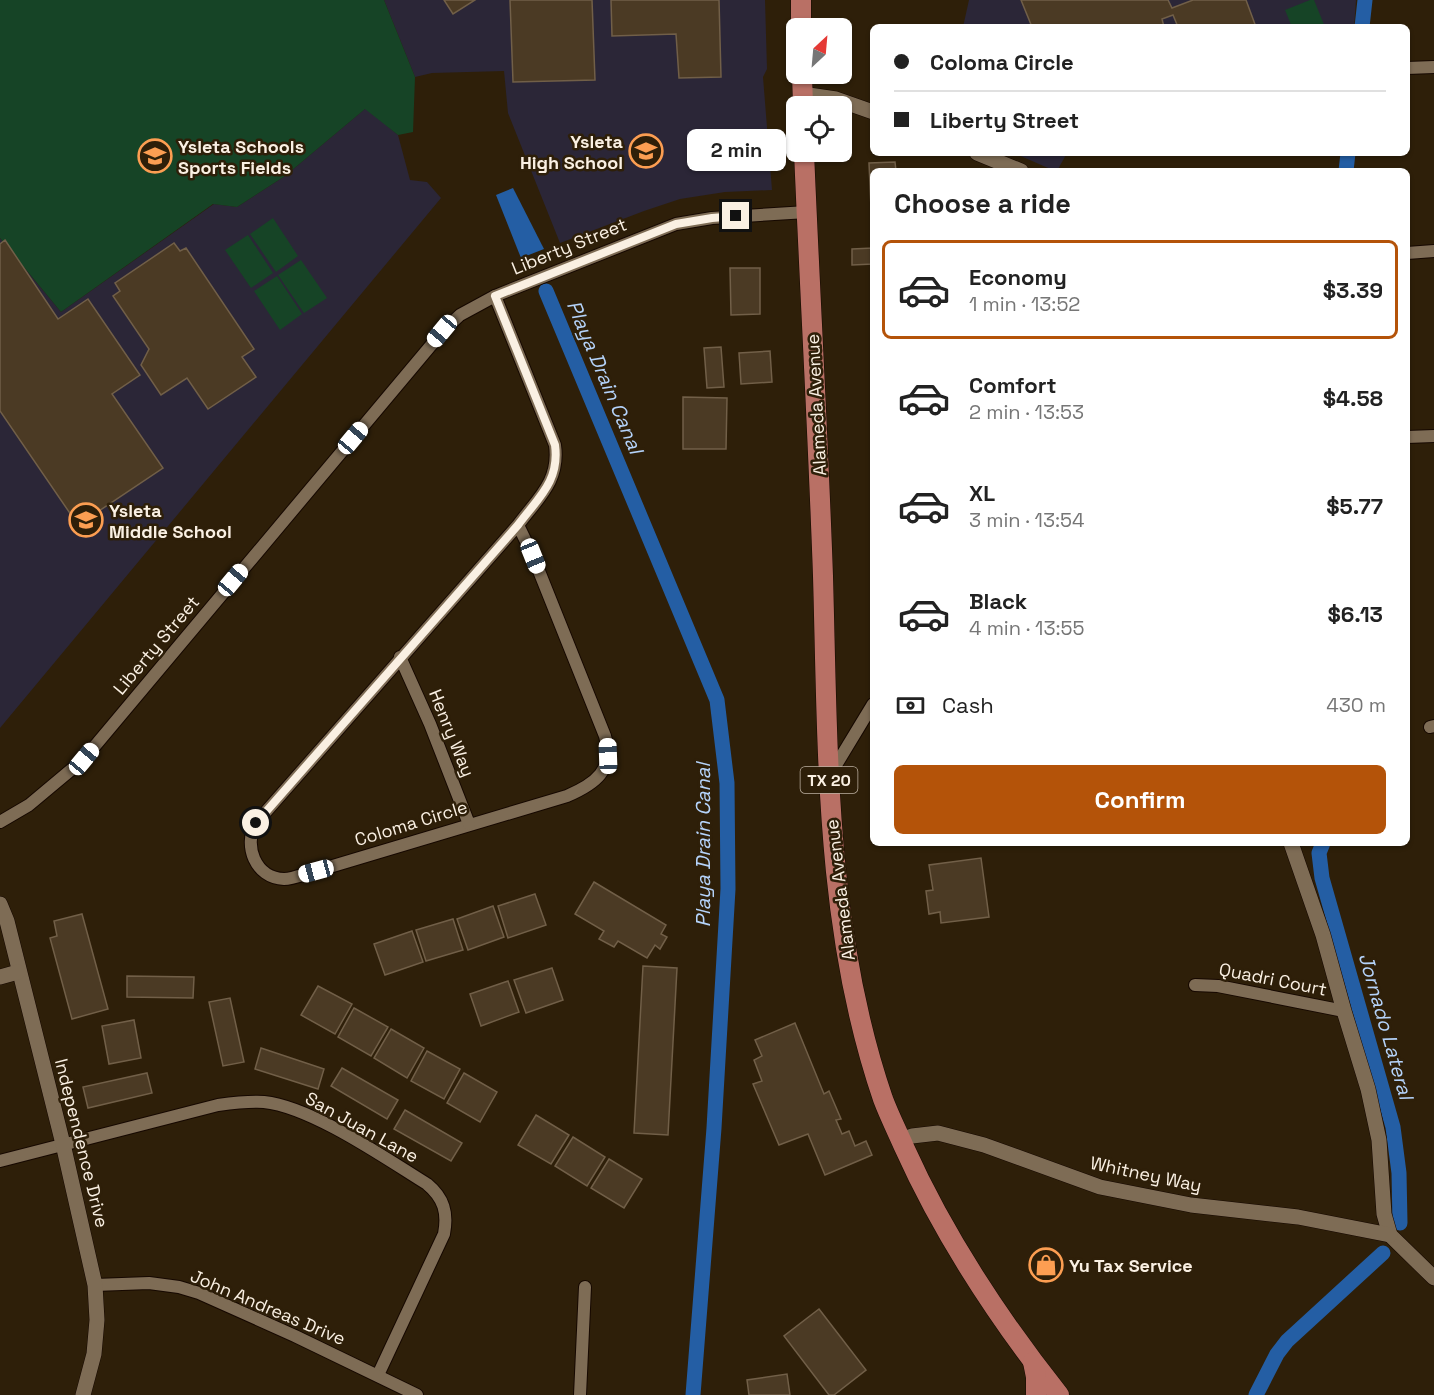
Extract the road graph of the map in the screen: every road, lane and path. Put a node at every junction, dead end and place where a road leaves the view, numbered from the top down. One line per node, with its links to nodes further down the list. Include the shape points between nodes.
1 (801, 0): 2 (main road)
2 (801, 18)
3 (1434, 67): 4 (street)
4 (1410, 68)
5 (852, 105): 6 (street)
6 (870, 111)
7 (984, 156): 9 (street)
8 (804, 162): 10 (main road, Alameda Avenue / TX 20)
9 (1014, 168)
10 (807, 212): 13 (street, Liberty Street, via 676,224); 19 (main road, Alameda Avenue / TX 20)
11 (1434, 251): 12 (street)
12 (1410, 253)
13 (495, 296): 16 (street, Coloma Circle, via 555,445 555,471 550,484); 20 (street, Liberty Street, via 460,315 442,331 84,759 29,805)
14 (1434, 436): 15 (street)
15 (1410, 437)
16 (518, 525): 17 (street, Coloma Circle); 21 (street, Coloma Circle, via 605,736 608,756 600,775 585,788)
17 (400, 657): 21 (street, Henry Way); 21 (street, Coloma Circle, via 256,823 250,851 260,868 272,876 287,878)
18 (870, 709): 19 (street)
19 (829, 776): 28 (main road, Alameda Avenue / TX 20, via 834,865 847,958 873,1067)
20 (0, 822)
21 (469, 824)
22 (1292, 846): 27 (street)
23 (0, 904): 24 (street, Independence Drive)
24 (18, 972): 25 (street); 29 (street, Independence Drive)
25 (0, 977)
26 (1195, 985): 27 (street, Quadri Court)
27 (1344, 1011): 31 (street, via 1379,1140 1384,1214)
28 (901, 1140): 31 (street, Whitney Way, via 938,1133 984,1145 1100,1187); 35 (main road, Alameda Avenue / TX 20, via 921,1186 984,1294)
29 (63, 1144): 30 (street, San Juan Lane); 33 (street, Independence Drive); 36 (street, San Juan Lane, via 218,1105 265,1102 300,1111 427,1184 446,1210 444,1234)
30 (0, 1161)
31 (1390, 1235): 32 (street)
32 (1434, 1278)
33 (95, 1285): 36 (street, John Andreas Drive, via 149,1283 199,1293); 37 (street, Independence Drive, via 94,1354)
34 (585, 1287): 39 (street)
35 (1033, 1362): 40 (main road); 41 (main road, Alameda Avenue / TX 20)
36 (378, 1375): 38 (street, John Andreas Drive)
37 (83, 1395)
38 (417, 1395)
39 (580, 1395)
40 (1036, 1395)
41 (1059, 1395)

